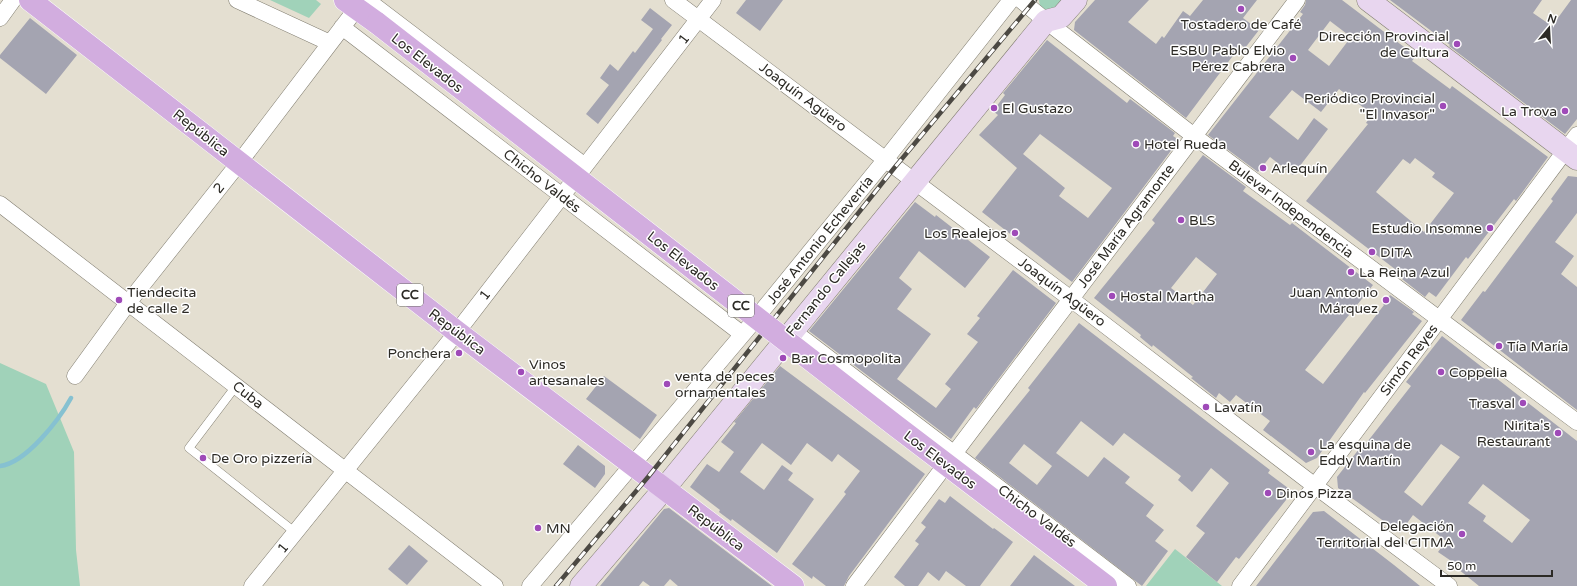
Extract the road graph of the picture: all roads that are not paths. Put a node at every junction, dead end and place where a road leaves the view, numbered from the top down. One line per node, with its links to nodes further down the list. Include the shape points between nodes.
1 (13, 0): 12 (street)
2 (30, 0): 20 (main road, República / CC)
3 (237, 0): 16 (street)
4 (673, 0): 13 (street, Joaquín Agüero)
5 (713, 0): 13 (street, 1)
6 (1011, 0): 19 (street, José Antonio Echeverría)
7 (1021, 0): 14 (street, Bulevar Independencia)
8 (1076, 0): 14 (street, Fernando Callejas, via 1061,17)
9 (1297, 0): 17 (street, José María Agramonte)
10 (1368, 0): 18 (street)
11 (358, 2): 15 (street, 2); 21 (street); 46 (main road, Los Elevados / CC, bridge, via 377,23)
12 (0, 18)
13 (699, 19): 19 (street, Joaquín Agüero); 21 (street, 1)
14 (1046, 21): 17 (street, Bulevar Independencia); 22 (street, Fernando Callejas)
15 (342, 27): 16 (street, 2); 23 (street, Chicho Valdés)
16 (330, 43): 20 (street, 2)
17 (1194, 136): 25 (street, José María Agramonte); 27 (street, Bulevar Independencia)
18 (1573, 148): 27 (street, Simón Reyes)
19 (886, 160): 22 (street, Joaquín Agüero); 30 (street, José Antonio Echeverría)
20 (239, 163): 26 (street, 2); 29 (main road, República / CC)
21 (585, 166): 23 (street, 1)
22 (914, 181): 25 (street, Joaquín Agüero); 28 (street, Fernando Callejas)
23 (562, 196): 29 (street, 1); 30 (street, Chicho Valdés)
24 (0, 204): 26 (street, Cuba)
25 (1071, 299): 34 (street, José María Agramonte); 37 (street, Joaquín Agüero)
26 (128, 303): 31 (street, 2); 32 (street, Cuba)
27 (1439, 320): 33 (street, Bulevar Independencia); 37 (street, Simón Reyes)
28 (793, 331): 34 (street, Chicho Valdés); 38 (street, Fernando Callejas)
29 (457, 332): 35 (main road, República / CC); 36 (street, 1)
30 (742, 334): 35 (street, José Antonio Echeverría)
31 (75, 376)
32 (236, 386): 36 (street, Cuba); 39 (lane, via 189,448)
33 (1577, 422)
34 (955, 453): 45 (street, José María Agramonte); 47 (street, Chicho Valdés)
35 (633, 465): 38 (main road, República / CC); 42 (street, José Antonio Echeverría)
36 (346, 470): 39 (street, 1); 41 (street, Cuba)
37 (1315, 486): 48 (street, Simón Reyes); 49 (street, Joaquín Agüero)
38 (664, 489): 43 (street, Fernando Callejas); 44 (main road, República / CC)
39 (296, 533): 40 (street, 1)
40 (252, 586)
41 (495, 586)
42 (530, 586)
43 (581, 586)
44 (793, 586)
45 (854, 586)
46 (1106, 586)
47 (1128, 586)
48 (1240, 586)
49 (1449, 586)

